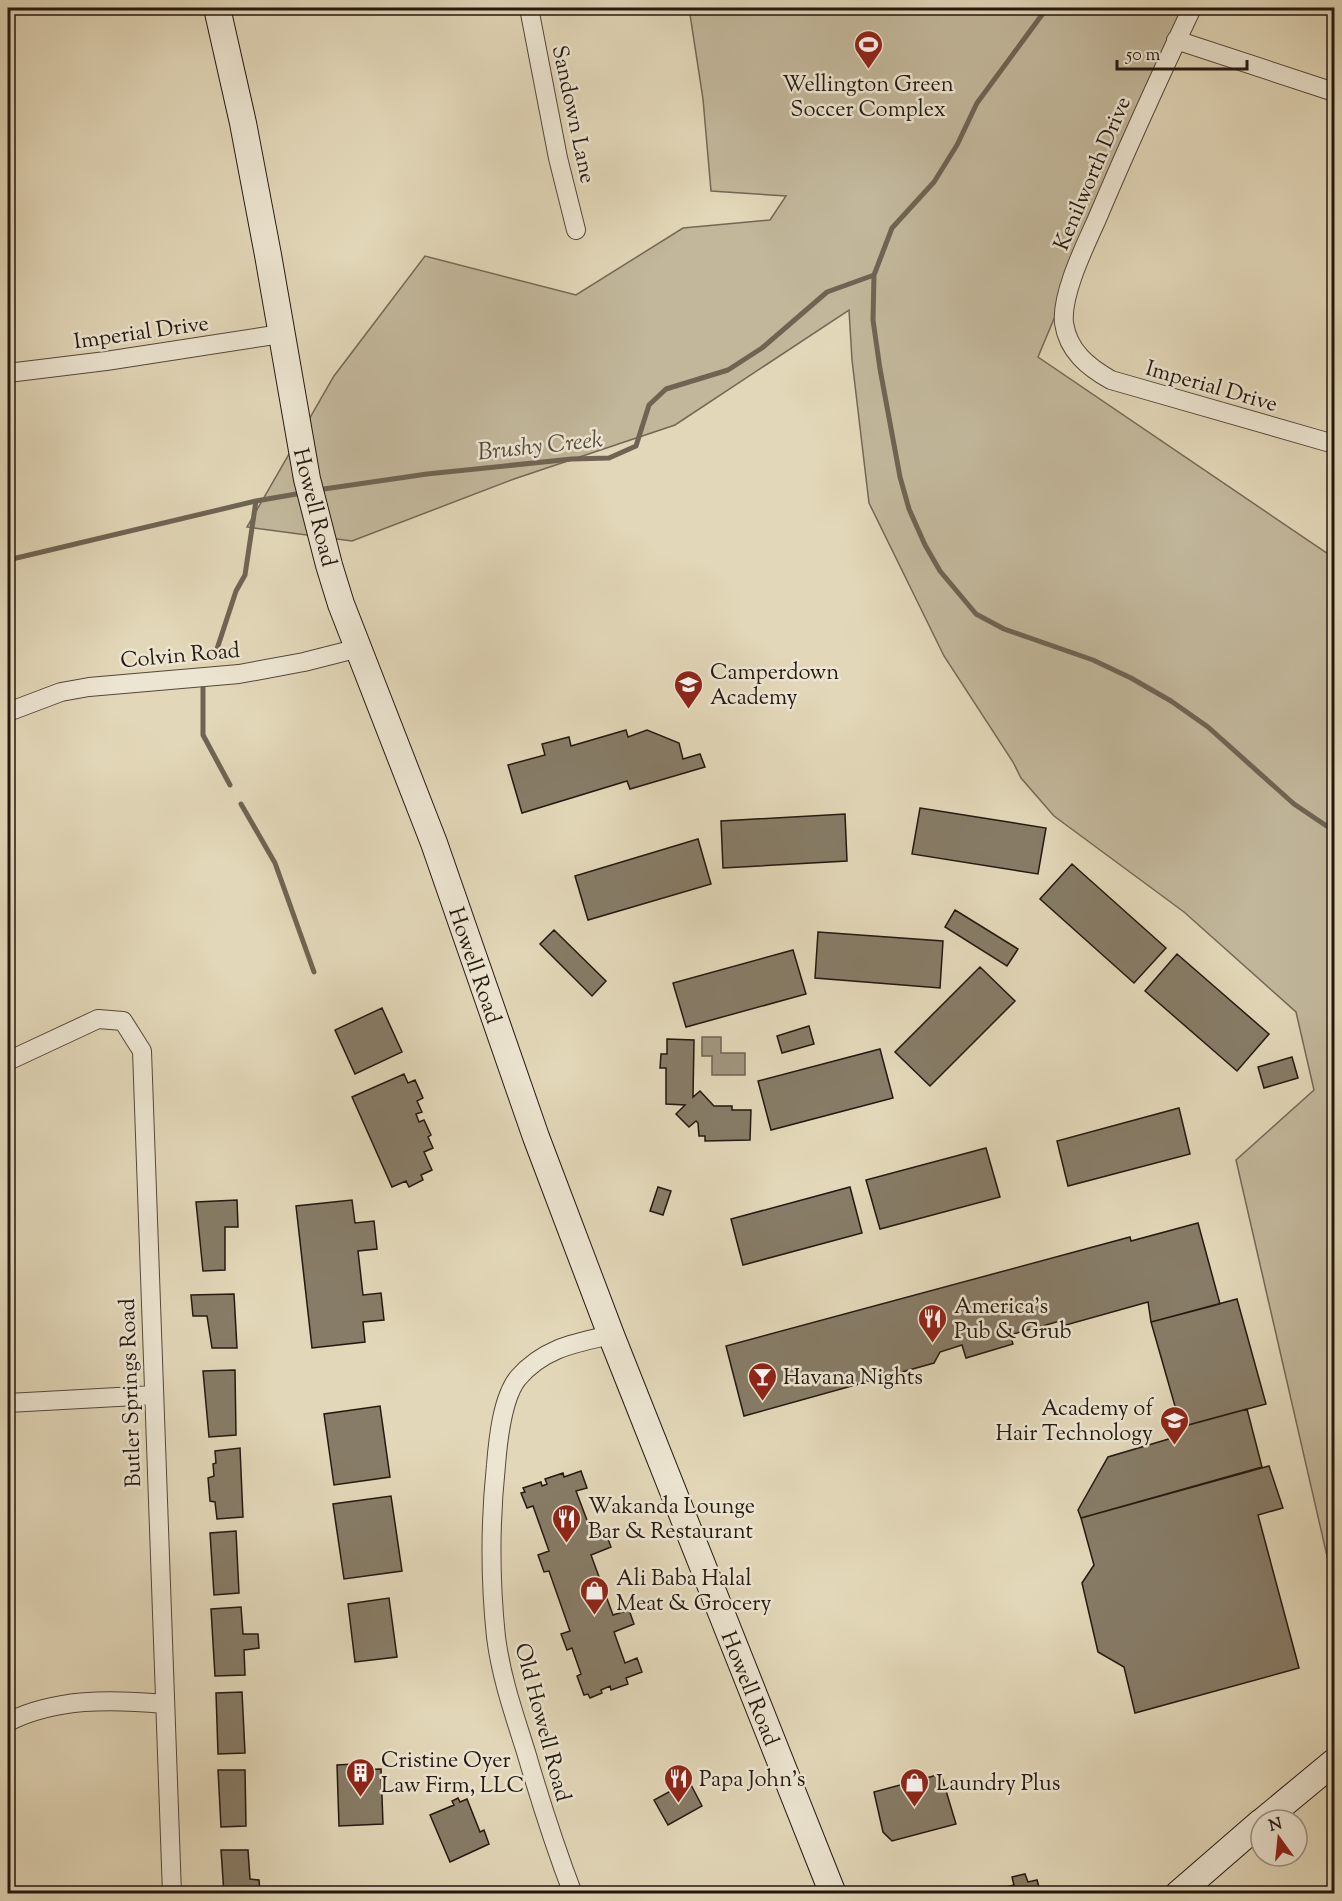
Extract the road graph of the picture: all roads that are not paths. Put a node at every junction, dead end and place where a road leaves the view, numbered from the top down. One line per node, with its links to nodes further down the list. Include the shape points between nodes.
1 (217, 8): 7 (main road, Howell Road, via 243,123)
2 (529, 8): 6 (street, Sandown Lane)
3 (1192, 8): 4 (street, Kenilworth Drive)
4 (1176, 40): 5 (street); 8 (street, Kenilworth Drive, via 1076,269 1066,303 1064,323)
5 (1335, 92)
6 (576, 230)
7 (281, 334): 9 (street, Imperial Drive); 11 (main road, Howell Road, via 300,448 323,543)
8 (1082, 360): 10 (street, Imperial Drive, via 1091,369 1124,385)
9 (8, 373)
10 (1335, 444)
11 (359, 648): 12 (street, Colvin Road, via 239,674 61,692); 14 (main road, Howell Road, via 434,843)
12 (8, 712)
13 (8, 1061): 15 (street, Butler Springs Road, via 98,1019 123,1021 142,1051)
14 (610, 1335): 23 (street, Old Howell Road, via 560,1347 518,1379 498,1439 492,1501 491,1568 507,1691 552,1839); 24 (main road, Howell Road)
15 (154, 1395): 16 (street); 17 (street, Butler Springs Road)
16 (8, 1403)
17 (164, 1704): 18 (street, via 73,1702); 22 (street, Butler Springs Road)
18 (8, 1722)
19 (1335, 1762): 20 (main road)
20 (1278, 1808)
21 (1249, 1832): 25 (main road)
22 (172, 1893)
23 (573, 1893)
24 (833, 1893)
25 (1178, 1893)

